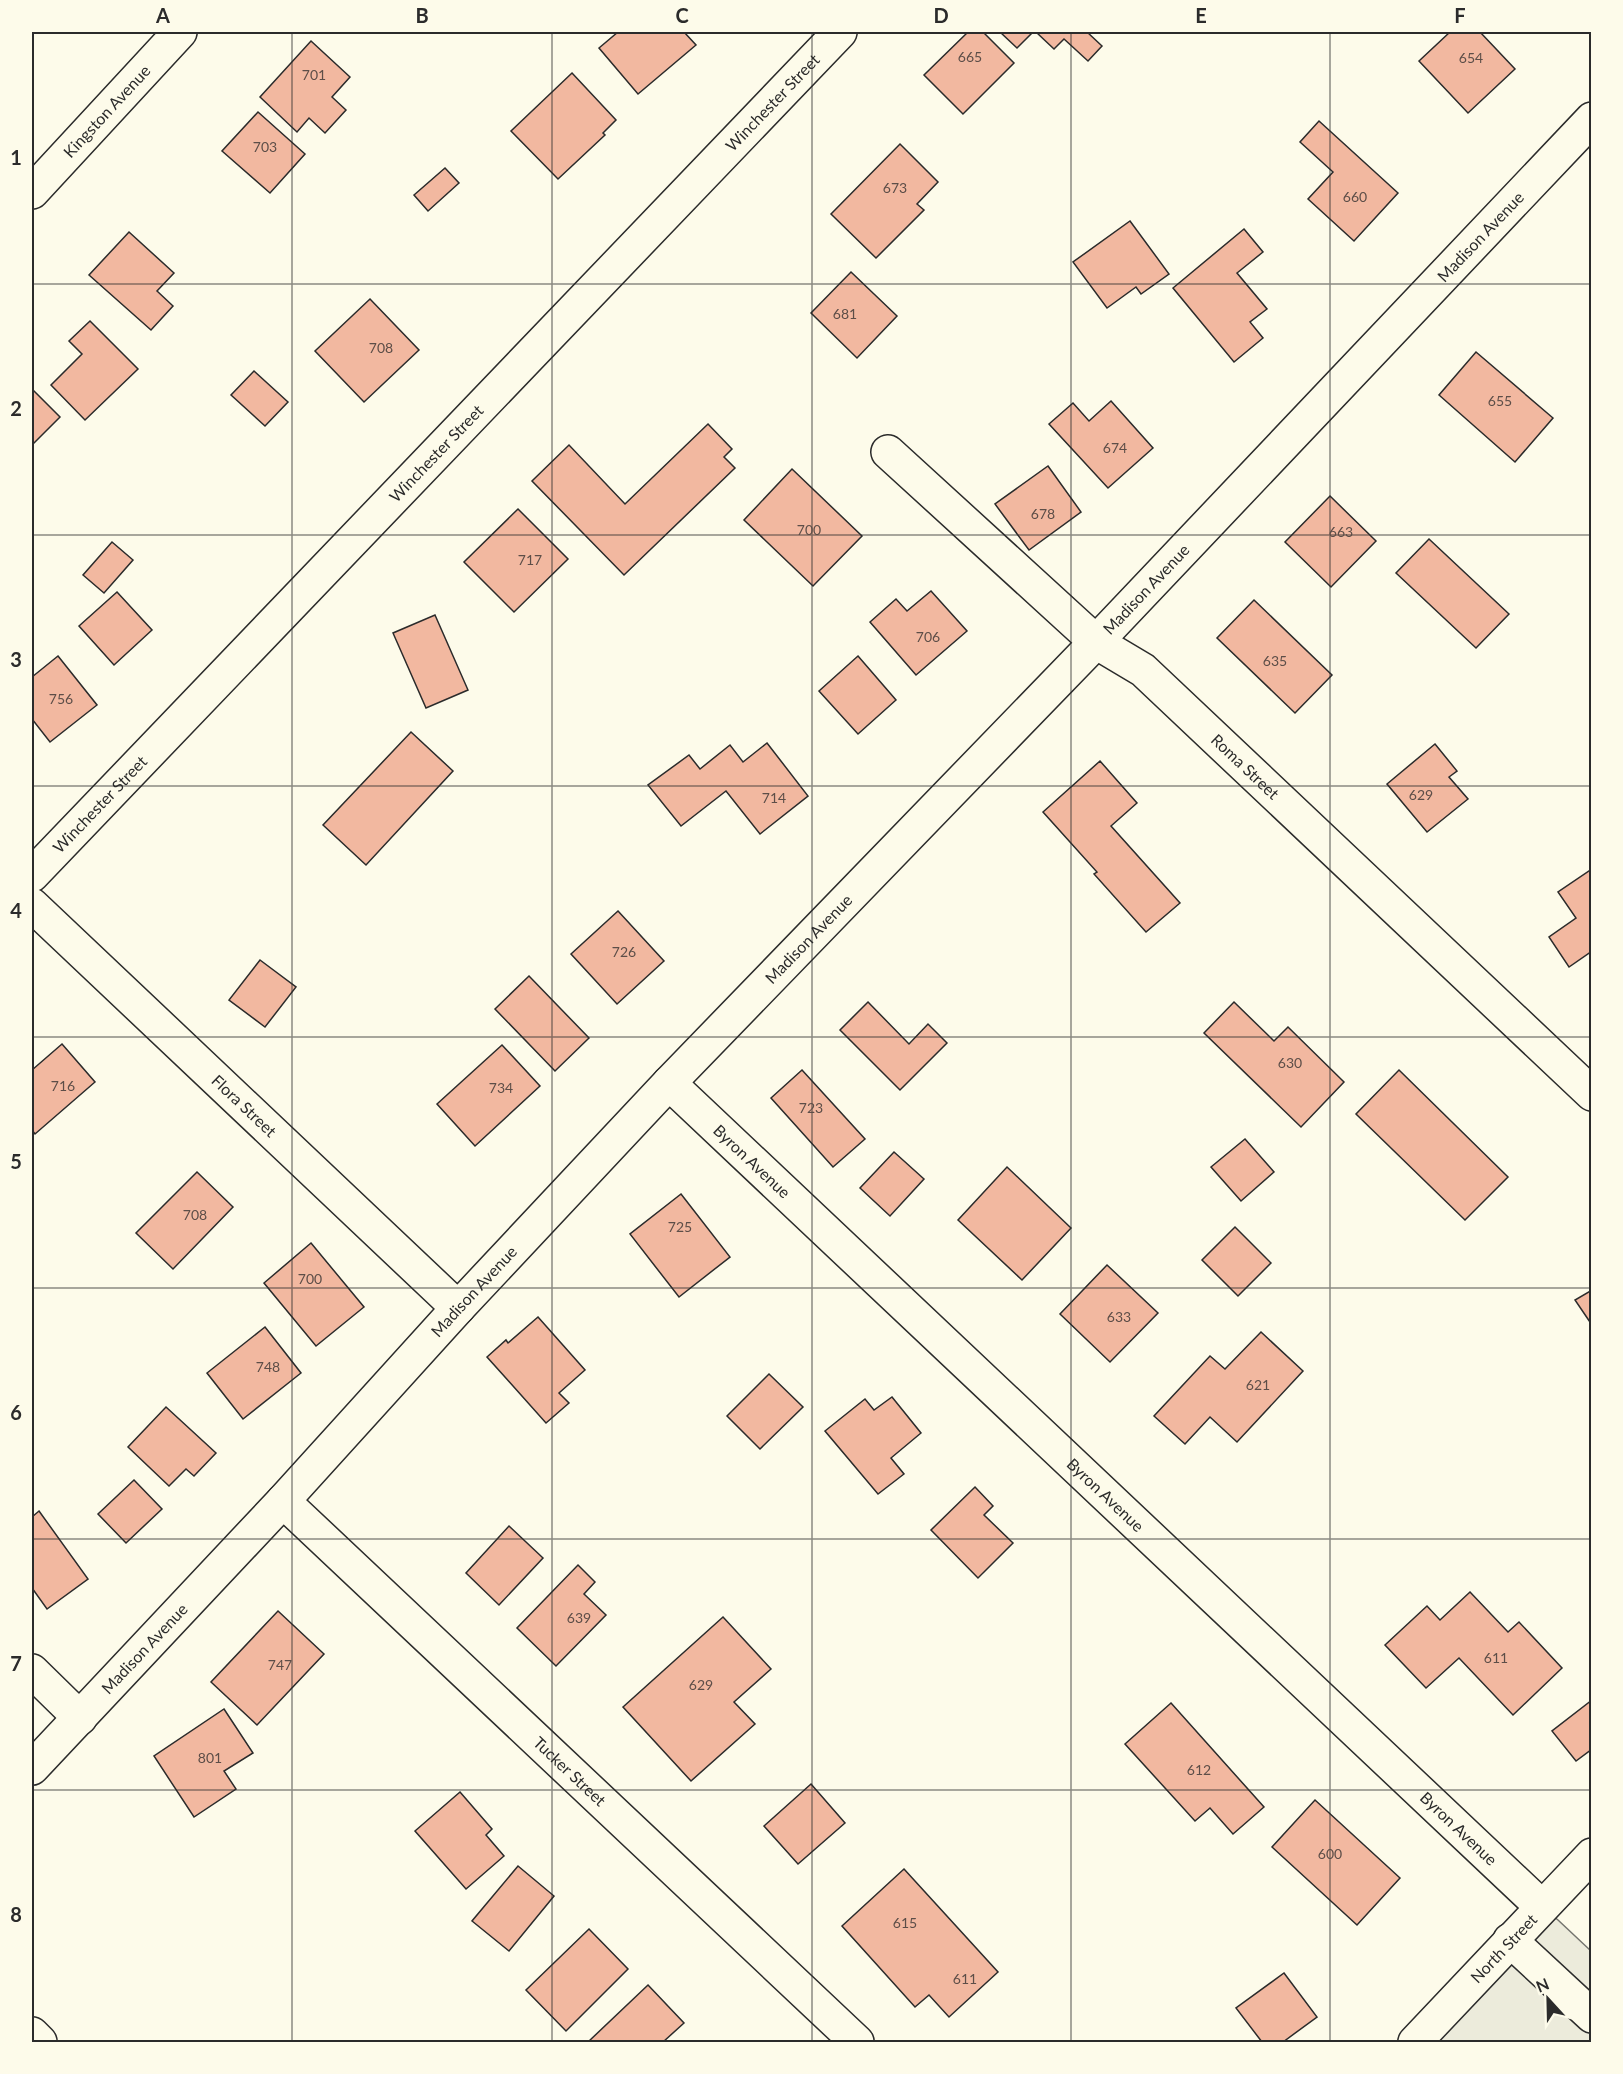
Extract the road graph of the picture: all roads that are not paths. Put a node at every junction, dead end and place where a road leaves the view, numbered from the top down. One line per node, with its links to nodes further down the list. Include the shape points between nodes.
1 (180, 32): 4 (street, Kingston Avenue)
2 (840, 32): 7 (street, Winchester Street)
3 (1592, 119): 6 (street, Madison Avenue)
4 (32, 192)
5 (888, 452): 6 (street, Roma Street)
6 (1096, 642): 9 (street, Madison Avenue); 10 (street, Roma Street, via 1143,670)
7 (32, 875)
8 (32, 905): 11 (street, Flora Street)
9 (669, 1083): 11 (street, Madison Avenue); 17 (street, Byron Avenue)
10 (1592, 1094)
11 (458, 1308): 12 (street, Madison Avenue)
12 (283, 1501): 14 (street, Madison Avenue); 22 (street, Tucker Street)
13 (32, 1671): 14 (street)
14 (80, 1718): 15 (street, Madison Avenue)
15 (32, 1768)
16 (1592, 1855): 17 (street, North Street)
17 (1542, 1907): 18 (street, North Street)
18 (1510, 1940): 19 (street); 23 (street, North Street)
19 (1592, 2016)
20 (32, 2034): 21 (street)
21 (40, 2043)
22 (857, 2043)
23 (1415, 2043)

